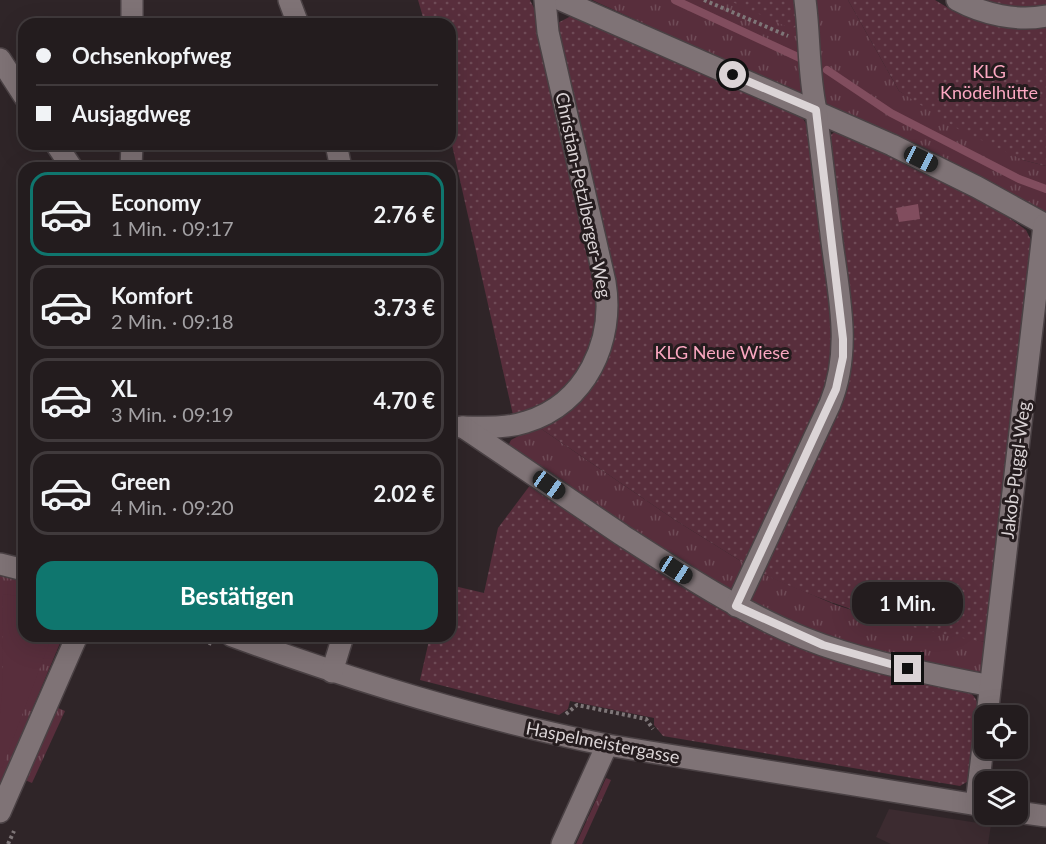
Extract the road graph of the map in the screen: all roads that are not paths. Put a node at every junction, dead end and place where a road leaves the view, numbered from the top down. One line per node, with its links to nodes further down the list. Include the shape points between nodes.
1 (132, 0): 8 (street)
2 (289, 0): 9 (street)
3 (545, 0): 14 (street, Christian-Petzlberger-Weg, via 548,32 605,282 608,308 604,335 585,379 554,410 524,423)
4 (561, 0): 12 (street)
5 (805, 0): 12 (street, via 810,81)
6 (957, 0): 7 (street, via 1007,16)
7 (1046, 15)
8 (132, 18)
9 (296, 18)
10 (0, 59): 11 (street)
11 (18, 87)
12 (816, 110): 13 (street, via 936,166); 17 (street, via 842,320 843,357 830,404)
13 (1045, 225): 22 (street, Jakob-Puggl-Weg)
14 (457, 427): 17 (street)
15 (0, 564): 16 (street)
16 (18, 568)
17 (736, 606): 22 (street, via 844,652)
18 (74, 642): 26 (street)
19 (249, 642): 21 (street, Haspelmeistergasse)
20 (341, 642): 21 (street)
21 (332, 672): 24 (street, Haspelmeistergasse, via 489,718)
22 (990, 686): 23 (street, Jakob-Puggl-Weg)
23 (988, 705)
24 (607, 745): 25 (street, Haspelmeistergasse); 29 (street)
25 (974, 805)
26 (0, 812)
27 (1028, 814): 28 (street)
28 (1046, 816)
29 (562, 844)

